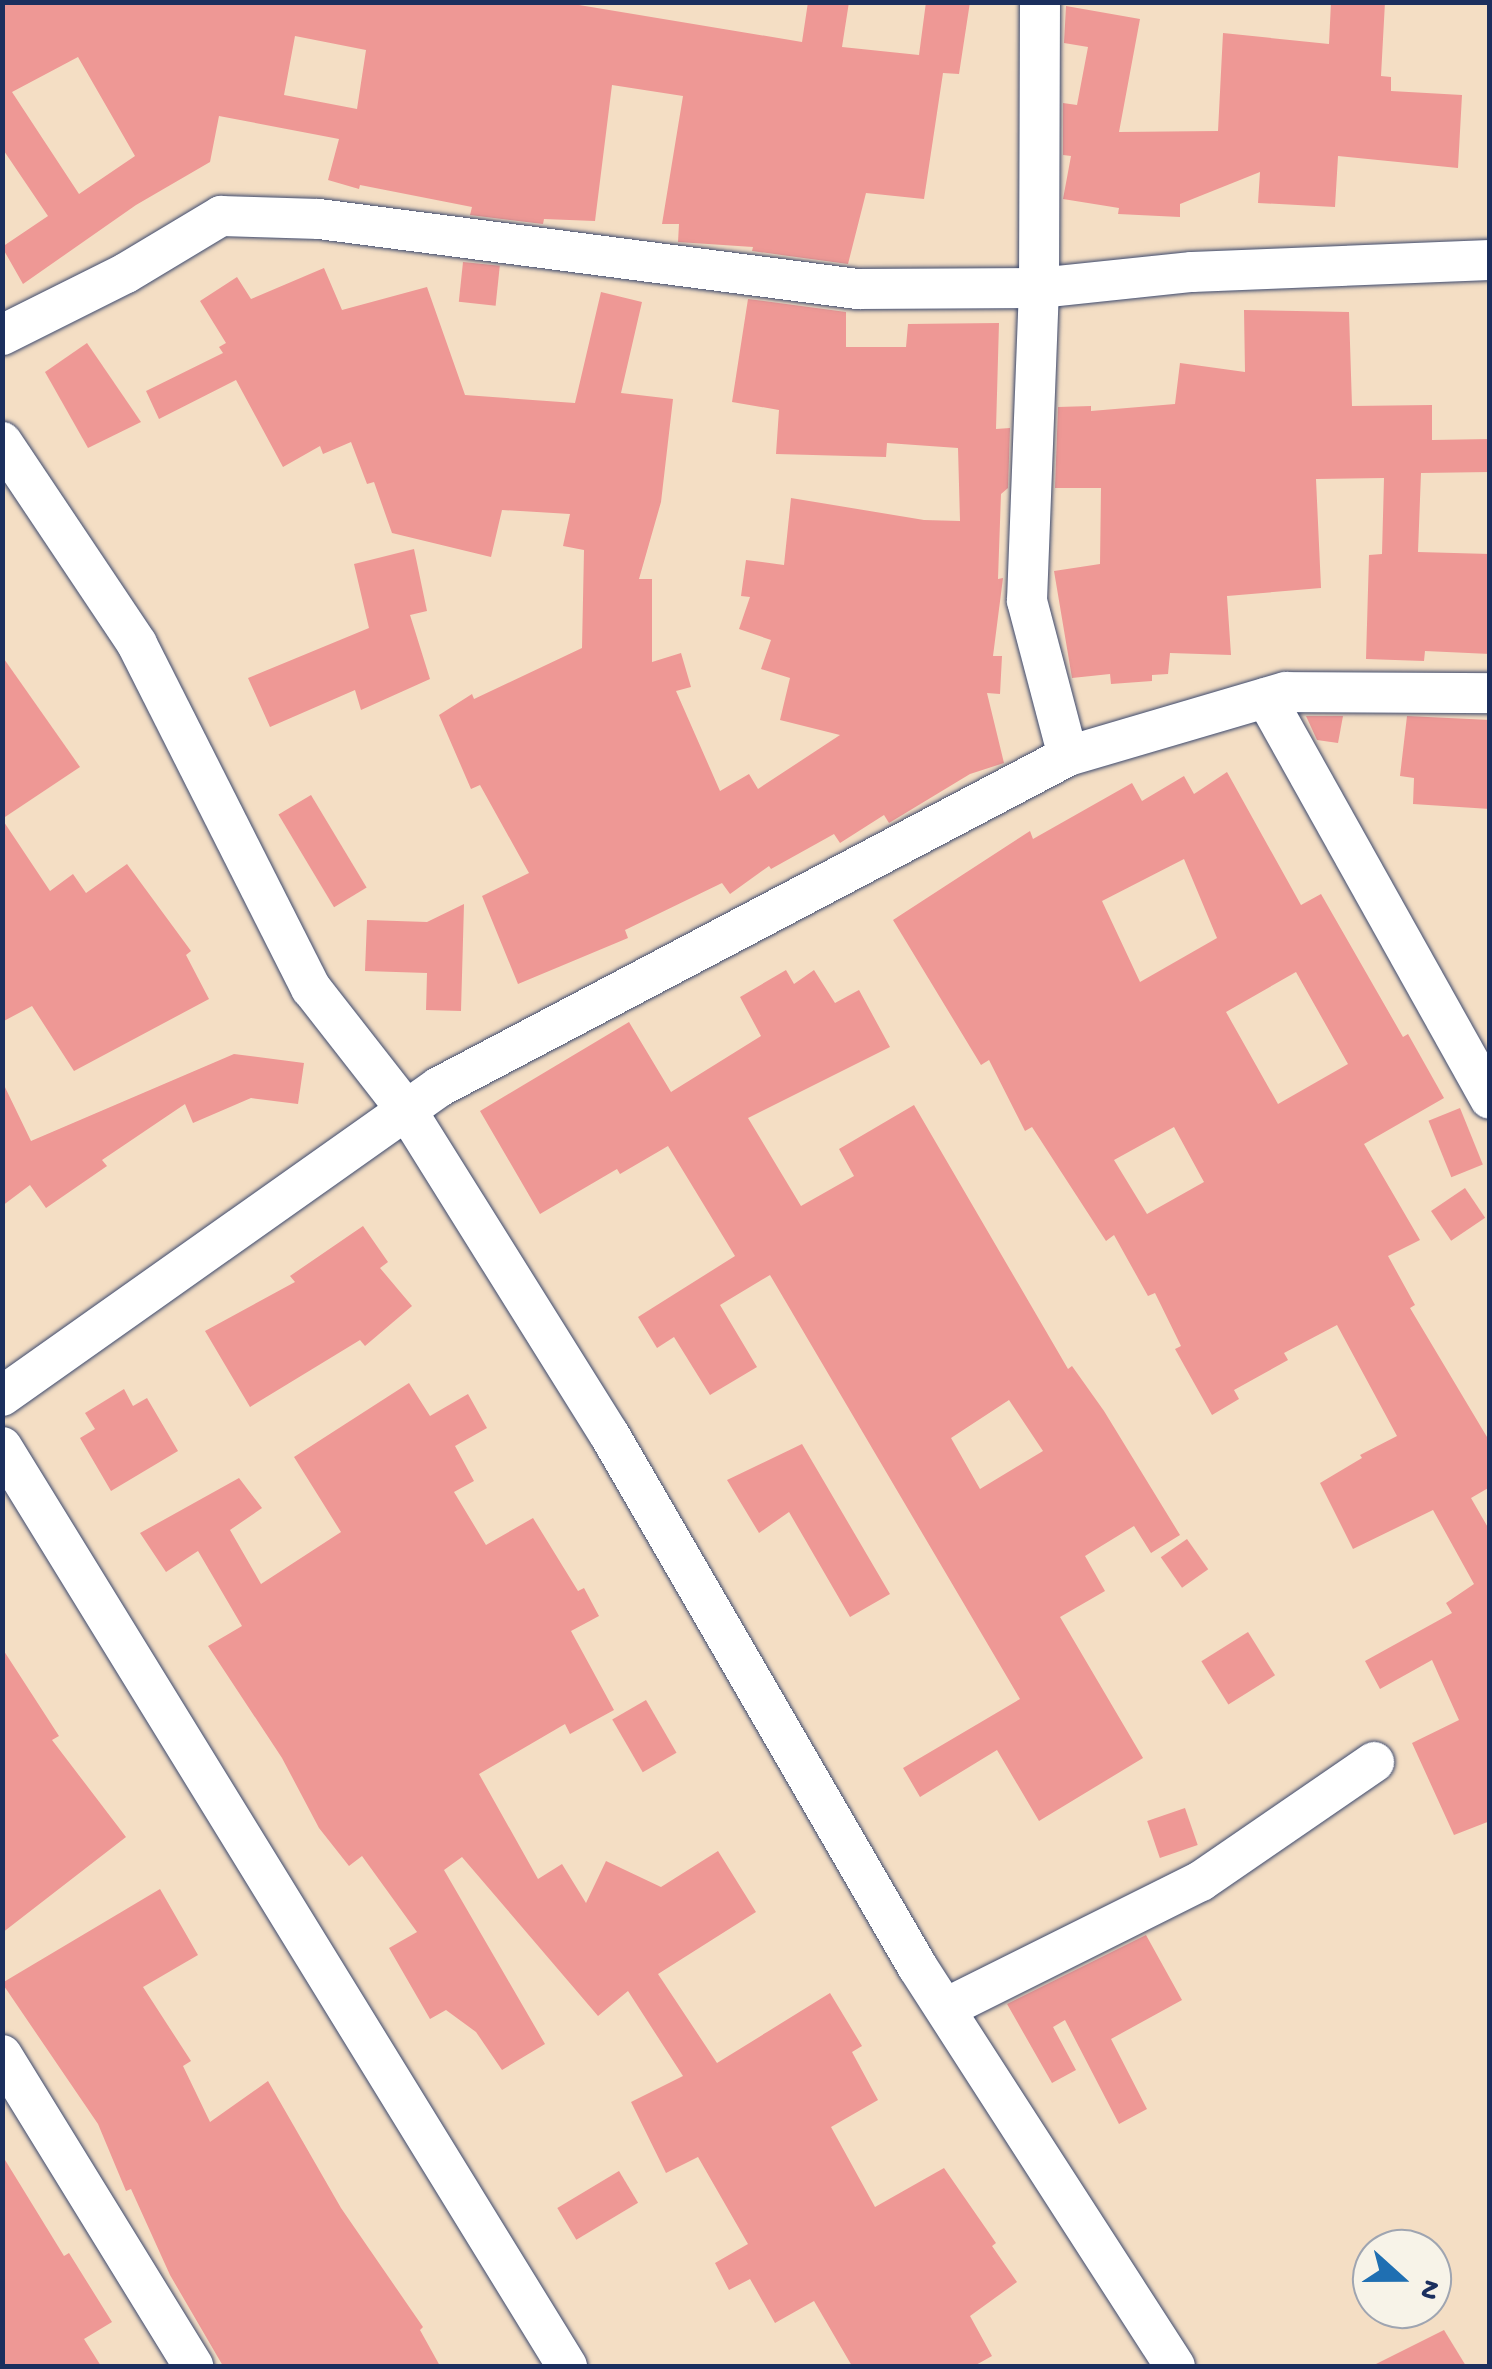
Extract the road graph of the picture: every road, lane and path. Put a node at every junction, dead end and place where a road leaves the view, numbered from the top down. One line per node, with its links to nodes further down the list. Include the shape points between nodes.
1 (1040, 2): 3 (street)
2 (1490, 260): 3 (street, via 1192,272)
3 (1039, 288): 4 (street, via 857,289 319,219 221,216); 8 (street, via 1027,601)
4 (2, 335)
5 (2, 442): 10 (street, via 137,644 312,988)
6 (1490, 693): 7 (street, via 1286,692)
7 (1266, 698): 8 (street); 9 (street)
8 (1068, 756): 10 (street, via 439,1087)
9 (1490, 1099)
10 (407, 1111): 11 (street); 14 (street, via 609,1434)
11 (2, 1396)
12 (2, 1447): 17 (street)
13 (1374, 1762): 14 (street, via 1201,1881)
14 (946, 2008): 18 (street)
15 (2, 2056): 16 (street)
16 (193, 2366)
17 (567, 2366)
18 (1175, 2366)

